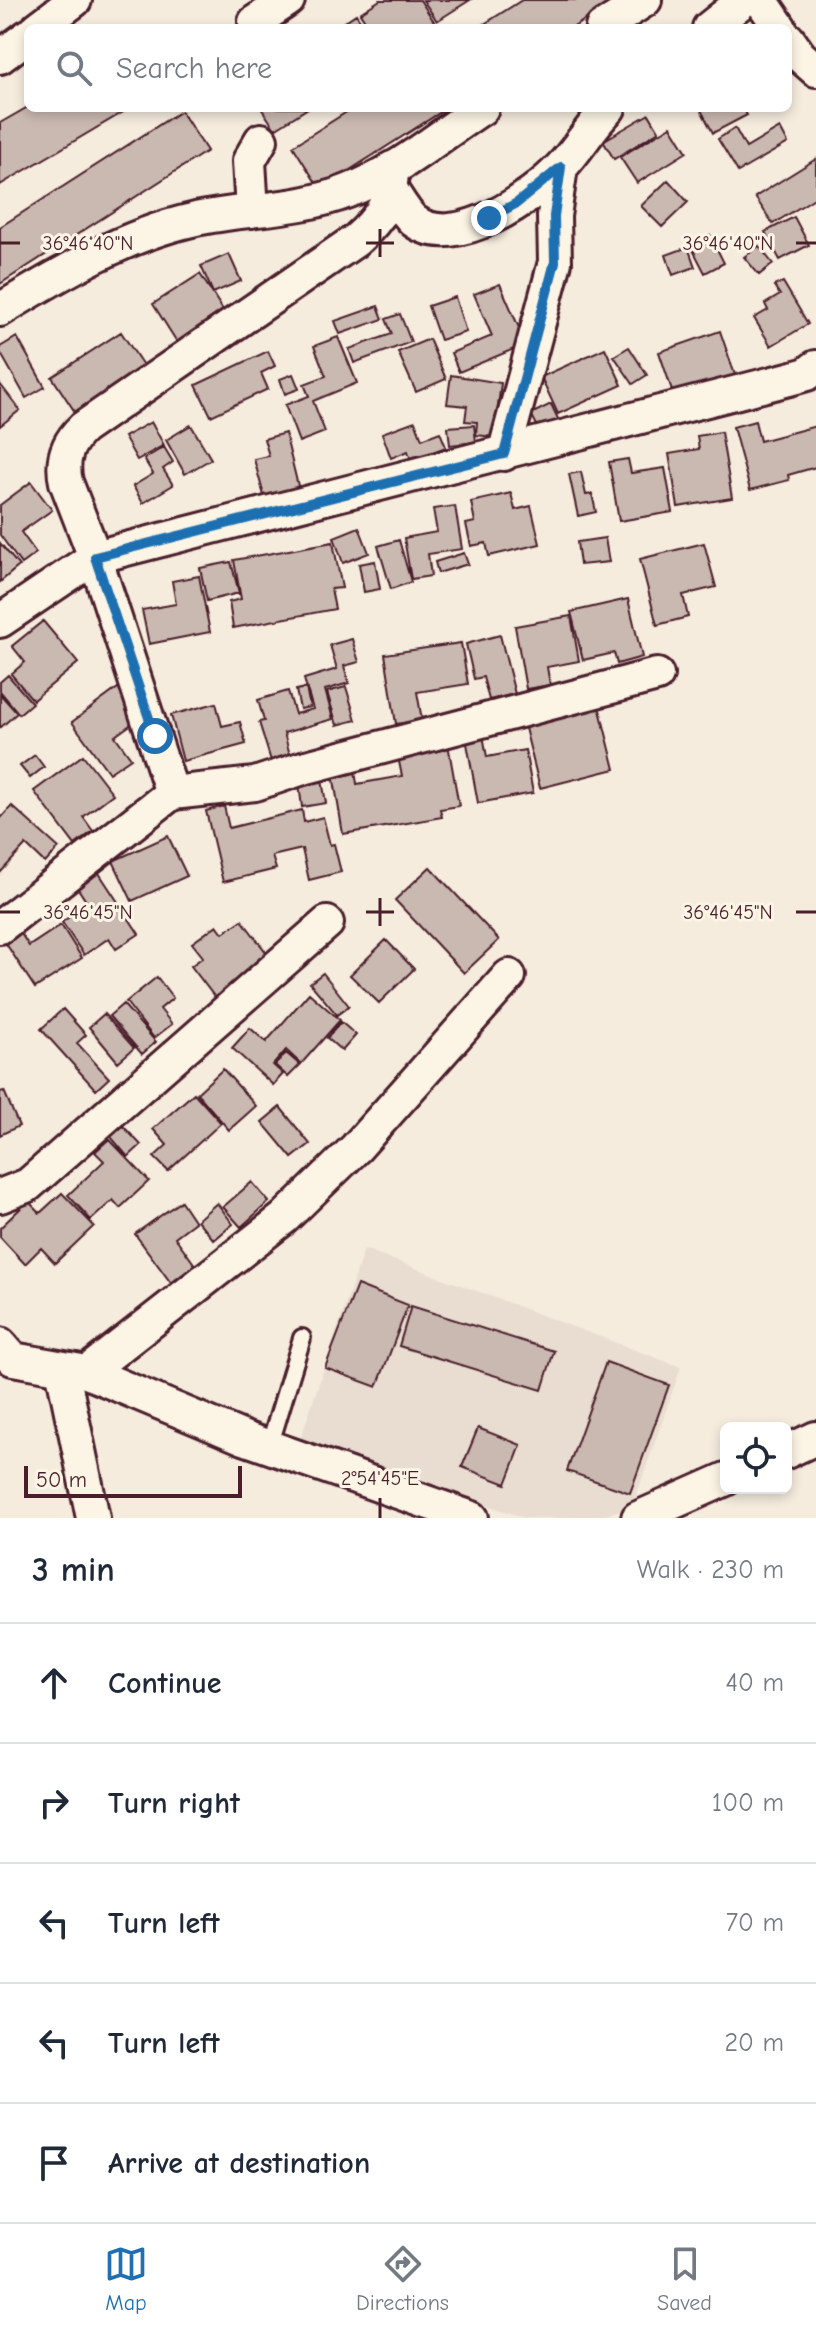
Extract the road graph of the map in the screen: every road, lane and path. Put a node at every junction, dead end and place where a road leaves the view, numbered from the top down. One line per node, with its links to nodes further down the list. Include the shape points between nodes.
1 (75, 0): 7 (street)
2 (288, 0): 6 (street)
3 (645, 0): 8 (street)
4 (744, 0): 9 (street)
5 (761, 0): 10 (street)
6 (255, 22)
7 (43, 24)
8 (608, 24)
9 (714, 24)
10 (777, 24)
11 (24, 39): 13 (street)
12 (792, 45): 14 (street)
13 (0, 57)
14 (816, 70)
15 (477, 112): 19 (street)
16 (605, 112): 18 (street)
17 (261, 140): 20 (street, via 249,161)
18 (561, 167): 19 (street, via 517,203 468,229 437,231 414,221); 23 (street, via 555,262)
19 (392, 180): 20 (street, via 281,209); 24 (street, via 373,226 356,240 76,434 66,450 64,472)
20 (252, 211): 21 (street, via 189,220 145,235)
21 (0, 310)
22 (816, 367): 23 (street, via 789,379)
23 (504, 454): 24 (street)
24 (95, 557): 25 (street); 27 (street)
25 (0, 621)
26 (657, 675): 27 (street, via 255,784)
27 (172, 793): 29 (street)
28 (327, 923): 31 (street, via 28,1185)
29 (0, 927)
30 (509, 976): 34 (street, via 356,1148 284,1218)
31 (0, 1196)
32 (302, 1338): 36 (lane)
33 (4, 1353): 34 (street)
34 (75, 1370): 36 (street); 39 (street)
35 (816, 1438): 37 (street)
36 (269, 1447): 40 (street)
37 (792, 1449)
38 (720, 1482): 41 (street)
39 (93, 1518)
40 (472, 1518)
41 (638, 1518)

